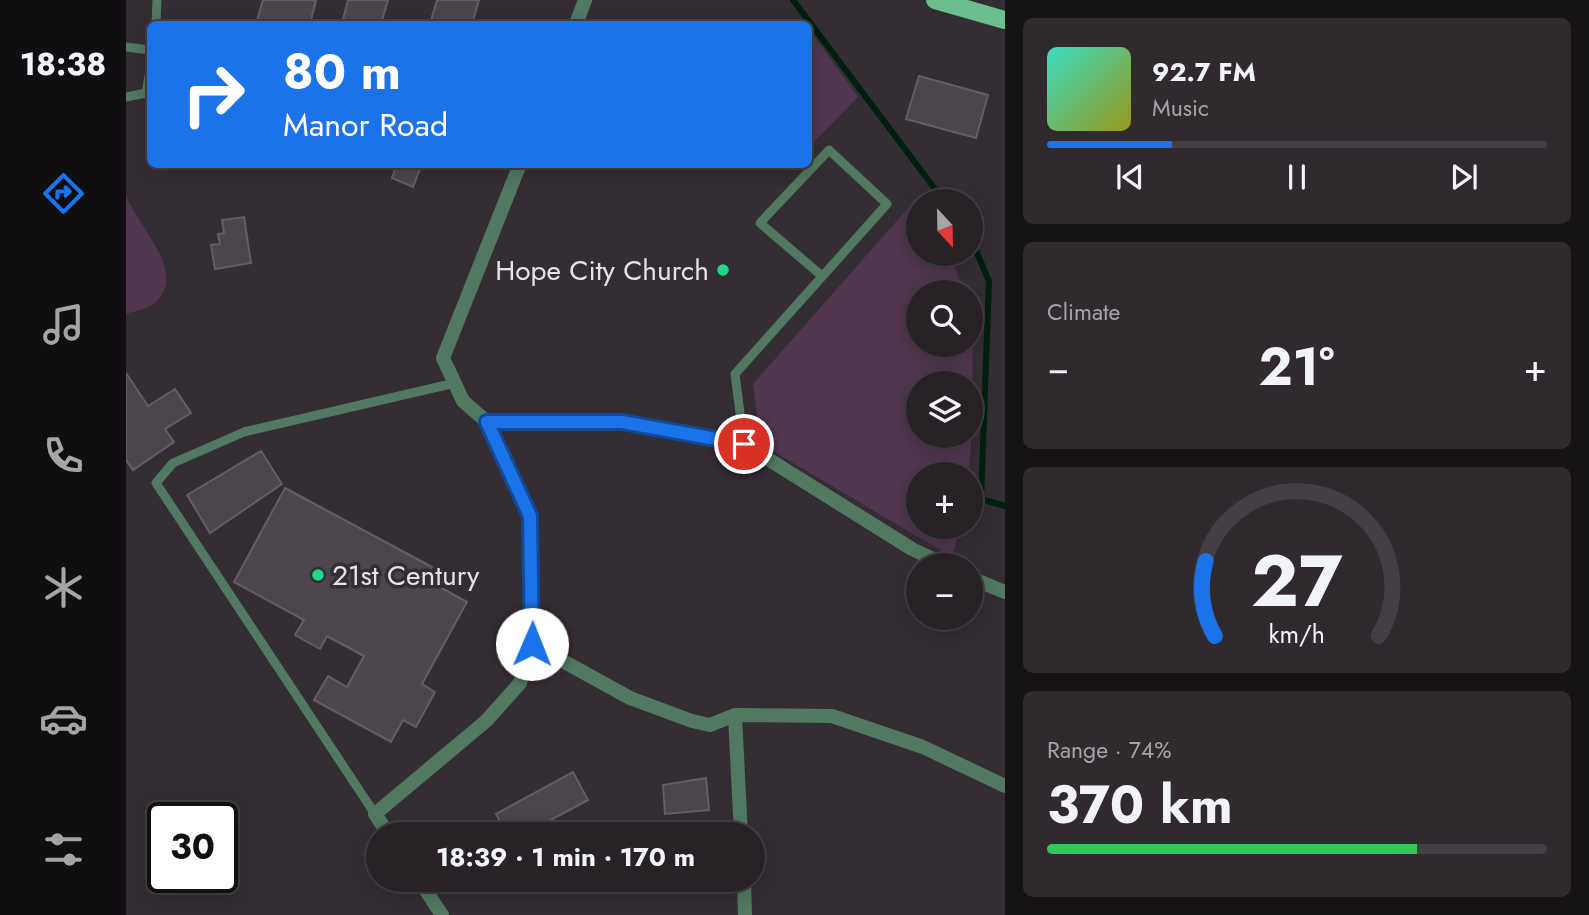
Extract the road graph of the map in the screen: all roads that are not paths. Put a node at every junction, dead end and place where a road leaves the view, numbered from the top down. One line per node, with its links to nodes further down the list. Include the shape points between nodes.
1 (157, 0): 5 (lane)
2 (585, 0): 6 (street)
3 (934, 0): 4 (main road)
4 (1004, 20)
5 (156, 21)
6 (577, 21)
7 (126, 47): 8 (lane)
8 (147, 50)
9 (147, 87): 10 (lane, via 146,93)
10 (126, 97)
11 (518, 168): 15 (street, via 443,358)
12 (812, 168): 14 (lane, via 829,150 887,204)
13 (812, 168): 14 (lane, via 760,223)
14 (822, 276): 17 (lane, via 735,374)
15 (455, 383): 16 (street, via 463,401); 24 (lane, via 244,432 173,463 156,483)
16 (487, 422): 17 (street, via 622,422); 21 (street, via 530,516)
17 (744, 444): 18 (street)
18 (920, 553)
19 (983, 583): 20 (street)
20 (1004, 592)
21 (532, 644): 22 (street, via 630,698 692,721 710,725); 24 (street, via 520,683 486,721)
22 (735, 715): 23 (street, via 832,716 923,747); 26 (street)
23 (1004, 786)
24 (375, 814): 25 (street)
25 (380, 822)
26 (740, 822)
27 (427, 892): 29 (street)
28 (745, 892): 30 (street)
29 (442, 915)
30 (746, 915)

